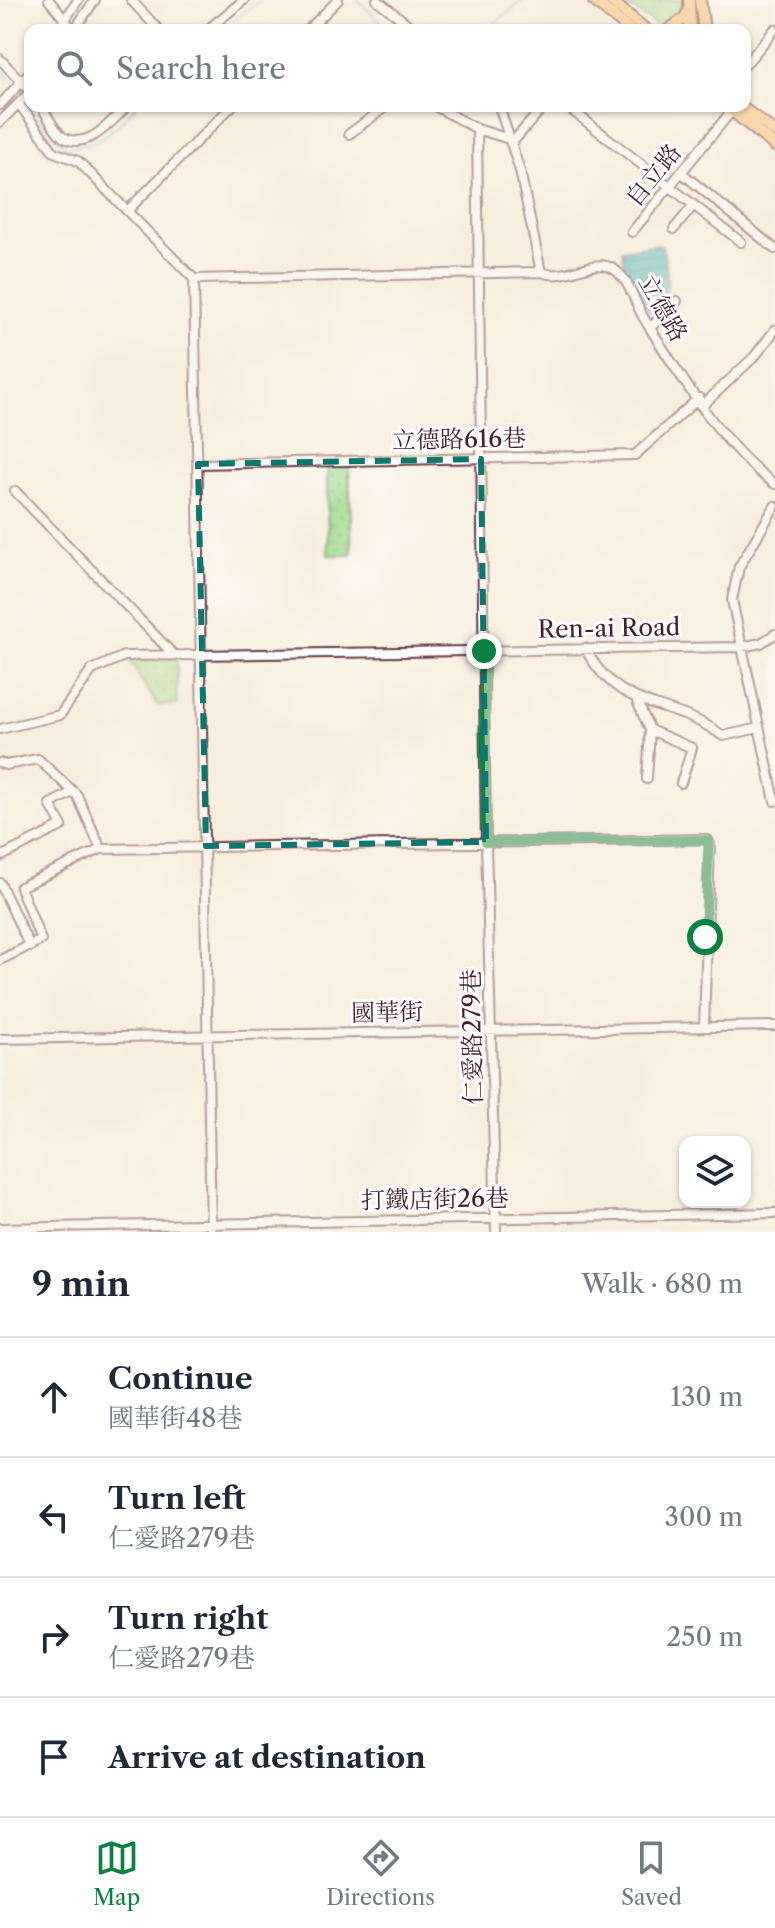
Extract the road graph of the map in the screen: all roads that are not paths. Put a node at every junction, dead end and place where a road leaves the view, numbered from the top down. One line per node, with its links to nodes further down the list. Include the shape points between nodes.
1 (49, 0): 12 (street)
2 (78, 0): 12 (street)
3 (95, 0): 15 (street)
4 (131, 0): 16 (street)
5 (338, 0): 18 (street)
6 (377, 0): 19 (street)
7 (593, 0): 20 (main road)
8 (610, 0): 21 (main road)
9 (700, 0): 23 (main road)
10 (240, 1): 17 (street)
11 (689, 5): 22 (main road)
12 (65, 19): 13 (street); 14 (street)
13 (62, 24)
14 (69, 24)
15 (77, 24)
16 (153, 24)
17 (214, 24)
18 (314, 24)
19 (407, 24)
20 (630, 24)
21 (632, 24)
22 (677, 24)
23 (703, 24)
24 (775, 29): 25 (street)
25 (751, 58)
26 (0, 59): 27 (street)
27 (24, 86)
28 (24, 90): 31 (street)
29 (24, 95): 30 (street)
30 (19, 104): 32 (street); 45 (street)
31 (0, 105)
32 (24, 111)
33 (25, 112): 54 (street, via 54,152 78,161)
34 (45, 112): 35 (street, via 63,137 75,140 104,130)
35 (121, 112)
36 (226, 112): 54 (street)
37 (379, 112): 48 (street)
38 (446, 112): 46 (street)
39 (501, 112): 49 (street)
40 (538, 112): 49 (street)
41 (574, 112): 52 (street)
42 (729, 112): 51 (street, 自立路)
43 (738, 112): 50 (main road)
44 (741, 112): 47 (main road)
45 (0, 122)
46 (477, 129): 49 (street); 60 (street, 仁愛路279巷)
47 (775, 132)
48 (349, 134)
49 (510, 142): 59 (street)
50 (775, 146)
51 (682, 173): 52 (street, 自立路); 58 (street)
52 (670, 186): 53 (street); 56 (street, 自立路)
53 (694, 205): 55 (street); 57 (street)
54 (127, 211): 61 (street)
55 (674, 229)
56 (632, 232)
57 (741, 242)
58 (775, 249)
59 (541, 272): 60 (street); 63 (street, 立德路, via 557,277 611,267)
60 (478, 273): 61 (street); 66 (street, 仁愛路279巷)
61 (194, 279): 67 (street)
62 (677, 301): 63 (street)
63 (650, 328): 65 (street, 立德路)
64 (775, 330): 65 (street, 立德路616巷, via 755,356)
65 (701, 402): 66 (street, 立德路616巷, via 635,455); 68 (street, 立德路, via 754,469)
66 (481, 459): 67 (street, 立德路616巷); 74 (street, 仁愛路279巷)
67 (198, 464): 76 (street)
68 (775, 484)
69 (15, 491): 75 (street)
70 (775, 506): 72 (street, via 739,567 732,600)
71 (775, 634): 72 (street, Ren-ai Road)
72 (741, 647): 73 (street, Ren-ai Road); 78 (street)
73 (585, 648): 74 (street, Ren-ai Road); 77 (street, via 598,673)
74 (484, 651): 76 (street, Ren-ai Road); 87 (street, 仁愛路279巷)
75 (174, 655): 76 (street, Ren-ai Road); 79 (street, Ren-ai Road, via 124,656 100,666 60,715)
76 (201, 655): 88 (street)
77 (637, 701): 78 (street, via 690,716 723,736); 80 (street)
78 (759, 728): 81 (street)
79 (0, 729)
80 (650, 730): 83 (street); 84 (street, via 692,748)
81 (770, 760): 86 (street)
82 (0, 763): 85 (street, via 38,759)
83 (647, 779)
84 (681, 783)
85 (71, 793): 89 (street, via 77,795); 90 (street, via 50,804 62,826)
86 (775, 801)
87 (486, 842): 88 (street); 95 (street, via 709,840); 96 (street, 仁愛路279巷)
88 (206, 846): 89 (street); 97 (street)
89 (101, 849): 92 (street, via 20,887 41,936)
90 (0, 857)
91 (0, 883): 92 (street)
92 (30, 947): 93 (street)
93 (0, 960)
94 (775, 1026): 95 (street, 國華街)
95 (704, 1027): 96 (street, 國華街)
96 (492, 1029): 97 (street, 國華街); 100 (street, 仁愛路279巷)
97 (208, 1036): 98 (street, 國華街); 102 (street)
98 (0, 1039)
99 (775, 1213): 100 (street, 打鐵店街26巷)
100 (496, 1218): 102 (street, 打鐵店街26巷); 103 (street, 仁愛路279巷)
101 (0, 1228): 102 (street, 打鐵店街26巷)
102 (211, 1228)
103 (496, 1232)

